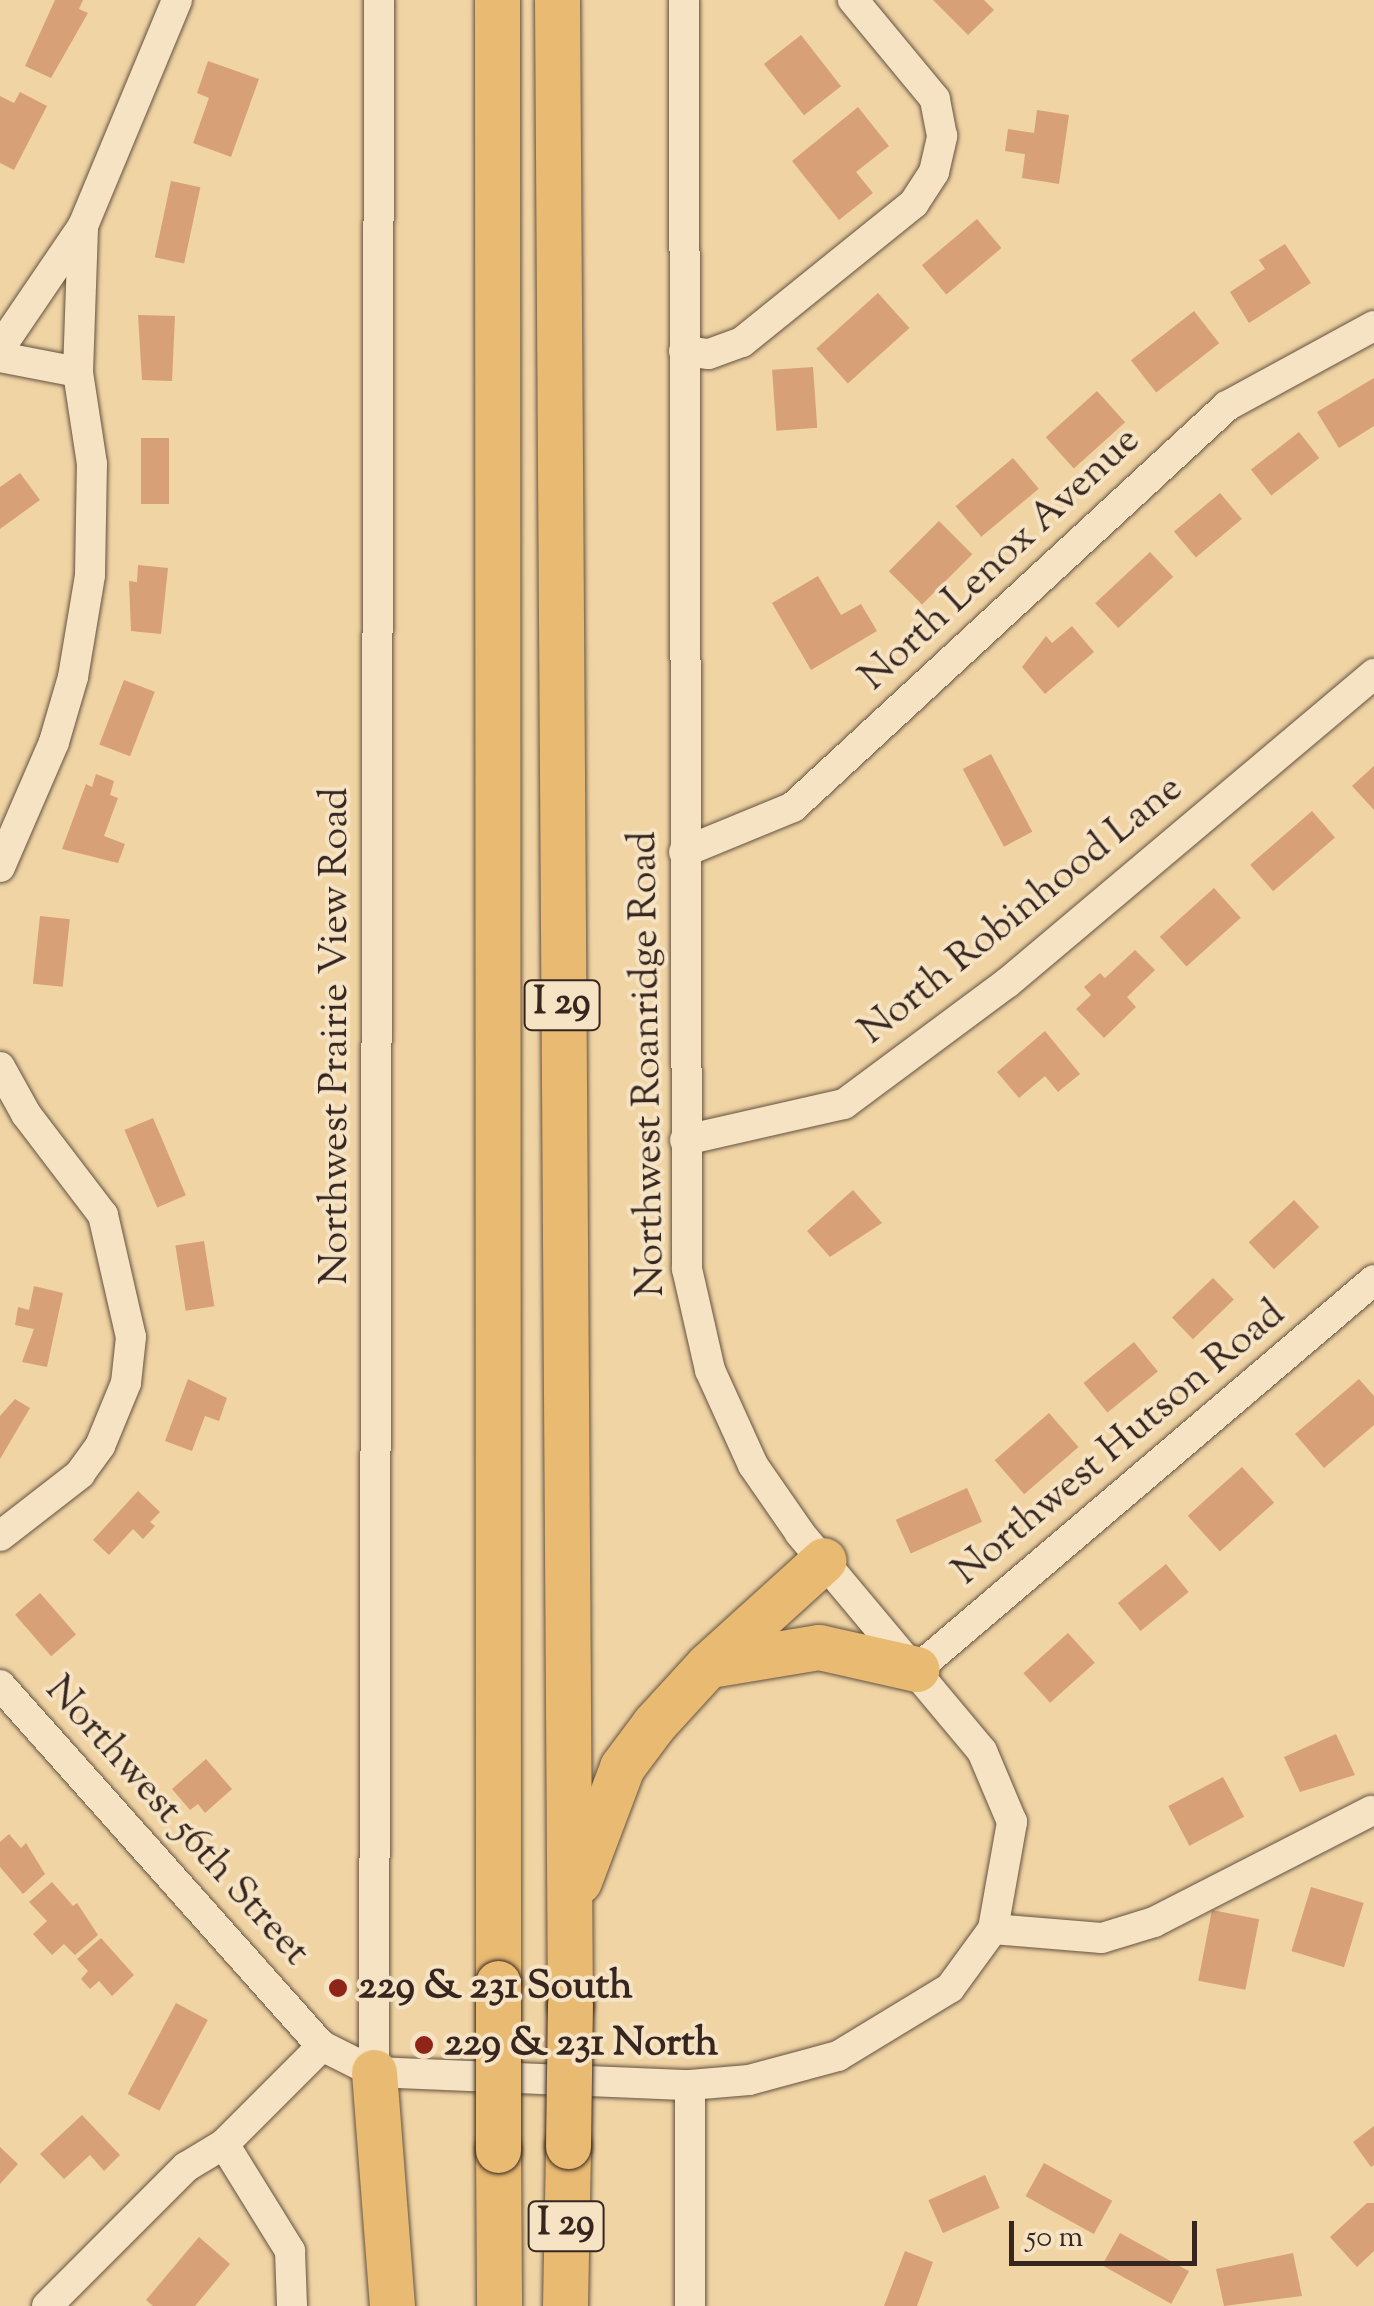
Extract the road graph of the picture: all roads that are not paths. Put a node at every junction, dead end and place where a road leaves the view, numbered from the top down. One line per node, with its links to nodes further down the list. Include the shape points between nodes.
1 (178, 0): 7 (street)
2 (379, 0): 28 (street, Northwest Prairie View Road)
3 (496, 0): 34 (highway, I 29, bridge)
4 (558, 0): 25 (highway, I 29)
5 (684, 0): 10 (street, Northwest Roanridge Road)
6 (853, 0): 10 (street, via 935,99 942,136 934,172 914,204 742,342 709,354)
7 (84, 226): 9 (street); 12 (street)
8 (1374, 326): 14 (street, North Lenox Avenue, via 1227,406 793,806)
9 (0, 348)
10 (684, 351): 14 (street, Northwest Roanridge Road)
11 (0, 357): 12 (street)
12 (78, 372): 15 (street, via 94,500 82,632 37,792)
13 (1374, 674): 17 (street, North Robinhood Lane, via 1007,983 844,1104)
14 (684, 852): 17 (street, Northwest Roanridge Road)
15 (0, 867)
16 (0, 1067): 19 (street, via 26,1114 103,1214 131,1337 126,1383 100,1446 80,1474)
17 (685, 1140): 20 (street, Northwest Roanridge Road, via 686,1269 710,1370 753,1465)
18 (1374, 1280): 22 (street, Northwest Hutson Road)
19 (0, 1536)
20 (824, 1560): 21 (highway); 22 (street, Northwest Roanridge Road)
21 (708, 1665): 22 (highway, via 820,1647); 25 (highway, via 622,1768)
22 (918, 1669): 26 (street, Northwest Roanridge Road, via 982,1752 1012,1822)
23 (0, 1685): 27 (street, Northwest 56th Street)
24 (1371, 1810): 26 (street, via 1154,1922 1102,1938)
25 (566, 1921): 35 (highway, I 29, bridge)
26 (992, 1929): 29 (street, Northwest Roanridge Road, via 950,1988 838,2056 749,2080)
27 (322, 2046): 28 (street, Northwest 56th Street); 30 (street)
28 (374, 2072): 29 (street, Northwest 56th Street); 33 (highway)
29 (690, 2085): 36 (street)
30 (224, 2144): 31 (street, via 186,2167); 32 (street, via 290,2251)
31 (47, 2306)
32 (292, 2306)
33 (392, 2306)
34 (500, 2306)
35 (565, 2306)
36 (690, 2306)

